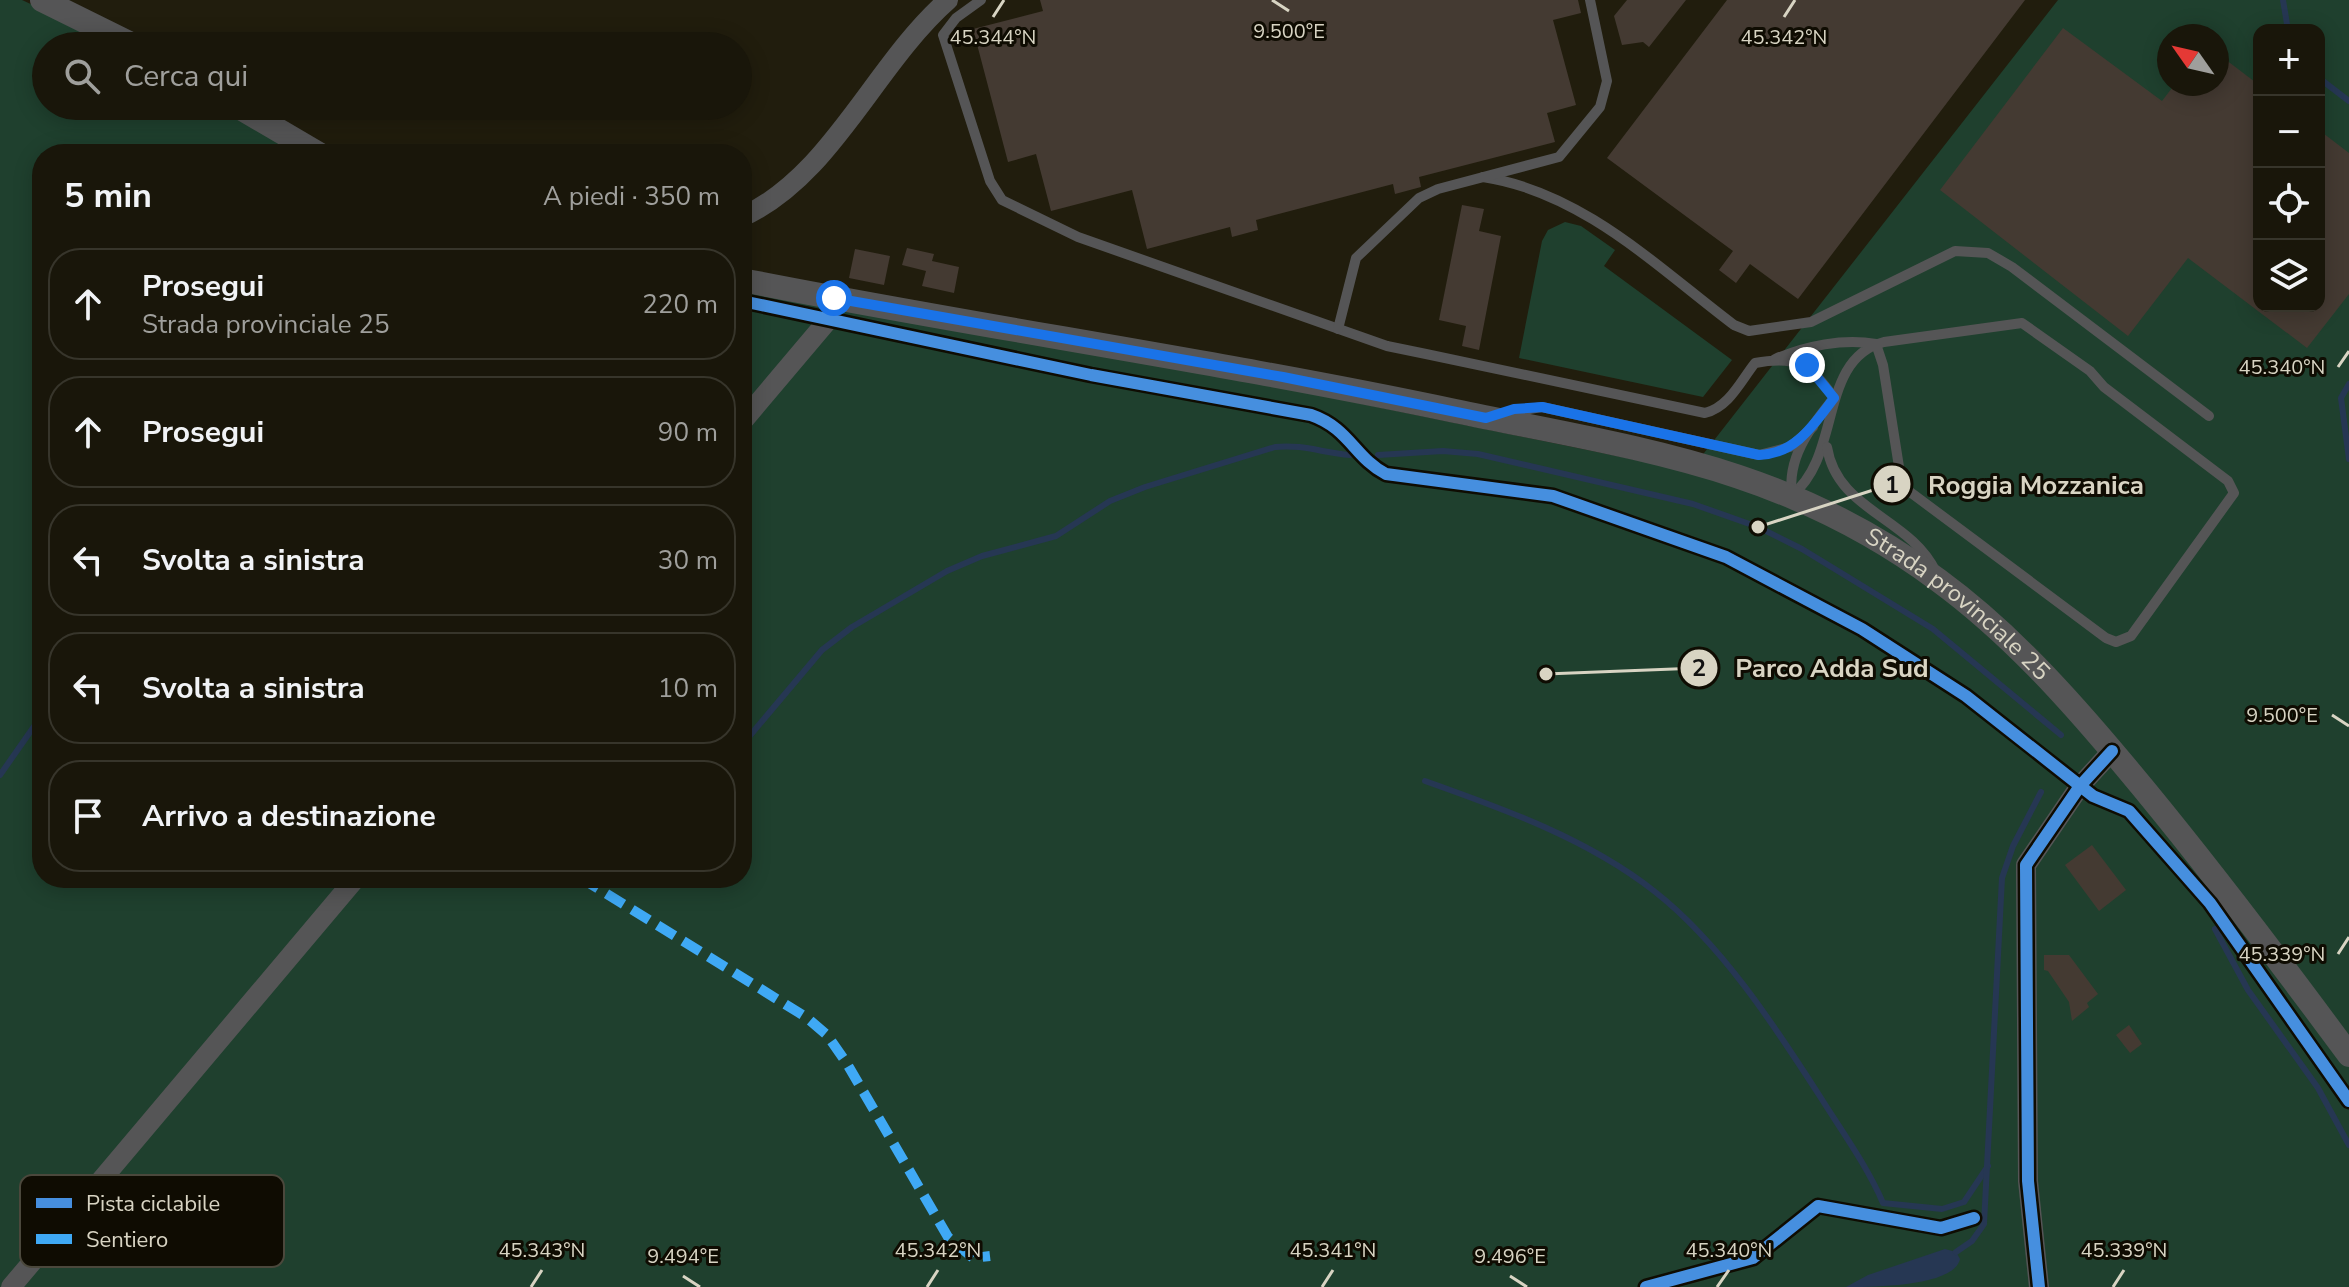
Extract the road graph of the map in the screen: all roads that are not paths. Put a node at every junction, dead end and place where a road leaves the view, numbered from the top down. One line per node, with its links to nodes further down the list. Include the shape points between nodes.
1 (948, 0): 9 (street, via 902,45 807,170 783,194)
2 (981, 0): 12 (lane, via 943,35 990,181 1002,200 1078,237)
3 (1590, 0): 8 (lane, via 1607,81 1600,107 1559,157)
4 (50, 4): 5 (street)
5 (107, 32)
6 (261, 120): 7 (street)
7 (302, 144)
8 (1483, 177): 12 (lane, via 1419,198 1356,258); 17 (lane, via 1529,187 1571,205 1749,331 1811,322 1955,251 1988,253)
9 (752, 211)
10 (752, 282): 11 (street, Strada provinciale 25)
11 (834, 298): 16 (street, via 829,319); 18 (street, Strada provinciale 25)
12 (1338, 329): 14 (lane, via 1387,346 1705,413 1730,398 1755,363)
13 (1876, 344): 13 (lane, via 2027,325 2228,481 2234,493 2131,636 2116,642 2106,638 1902,486); 14 (lane, via 1857,340 1799,349); 15 (lane, via 1855,360)
14 (1775, 359): 15 (lane, via 1807,365)
15 (1834, 398): 19 (lane); 20 (lane)
16 (752, 410)
17 (2209, 416)
18 (1486, 418): 19 (lane, via 1542,407 1759,455 1790,447); 21 (street, Strada provinciale 25, via 1675,456)
19 (1813, 427): 21 (lane, via 1793,467)
20 (1826, 439): 21 (lane, via 1813,473); 22 (lane, via 1839,482 1860,503 1910,536)
21 (1792, 495): 22 (street, Strada provinciale 25, via 1875,538)
22 (1940, 581): 23 (street, Strada provinciale 25, via 2051,680)
23 (2112, 751): 25 (street, Strada provinciale 25, via 2210,867); 29 (street, via 2080,786 2026,865 2028,1181)
24 (348, 888): 26 (street)
25 (2349, 1055)
26 (105, 1175)
27 (28, 1267): 28 (street)
28 (11, 1287)
29 (2039, 1287)

